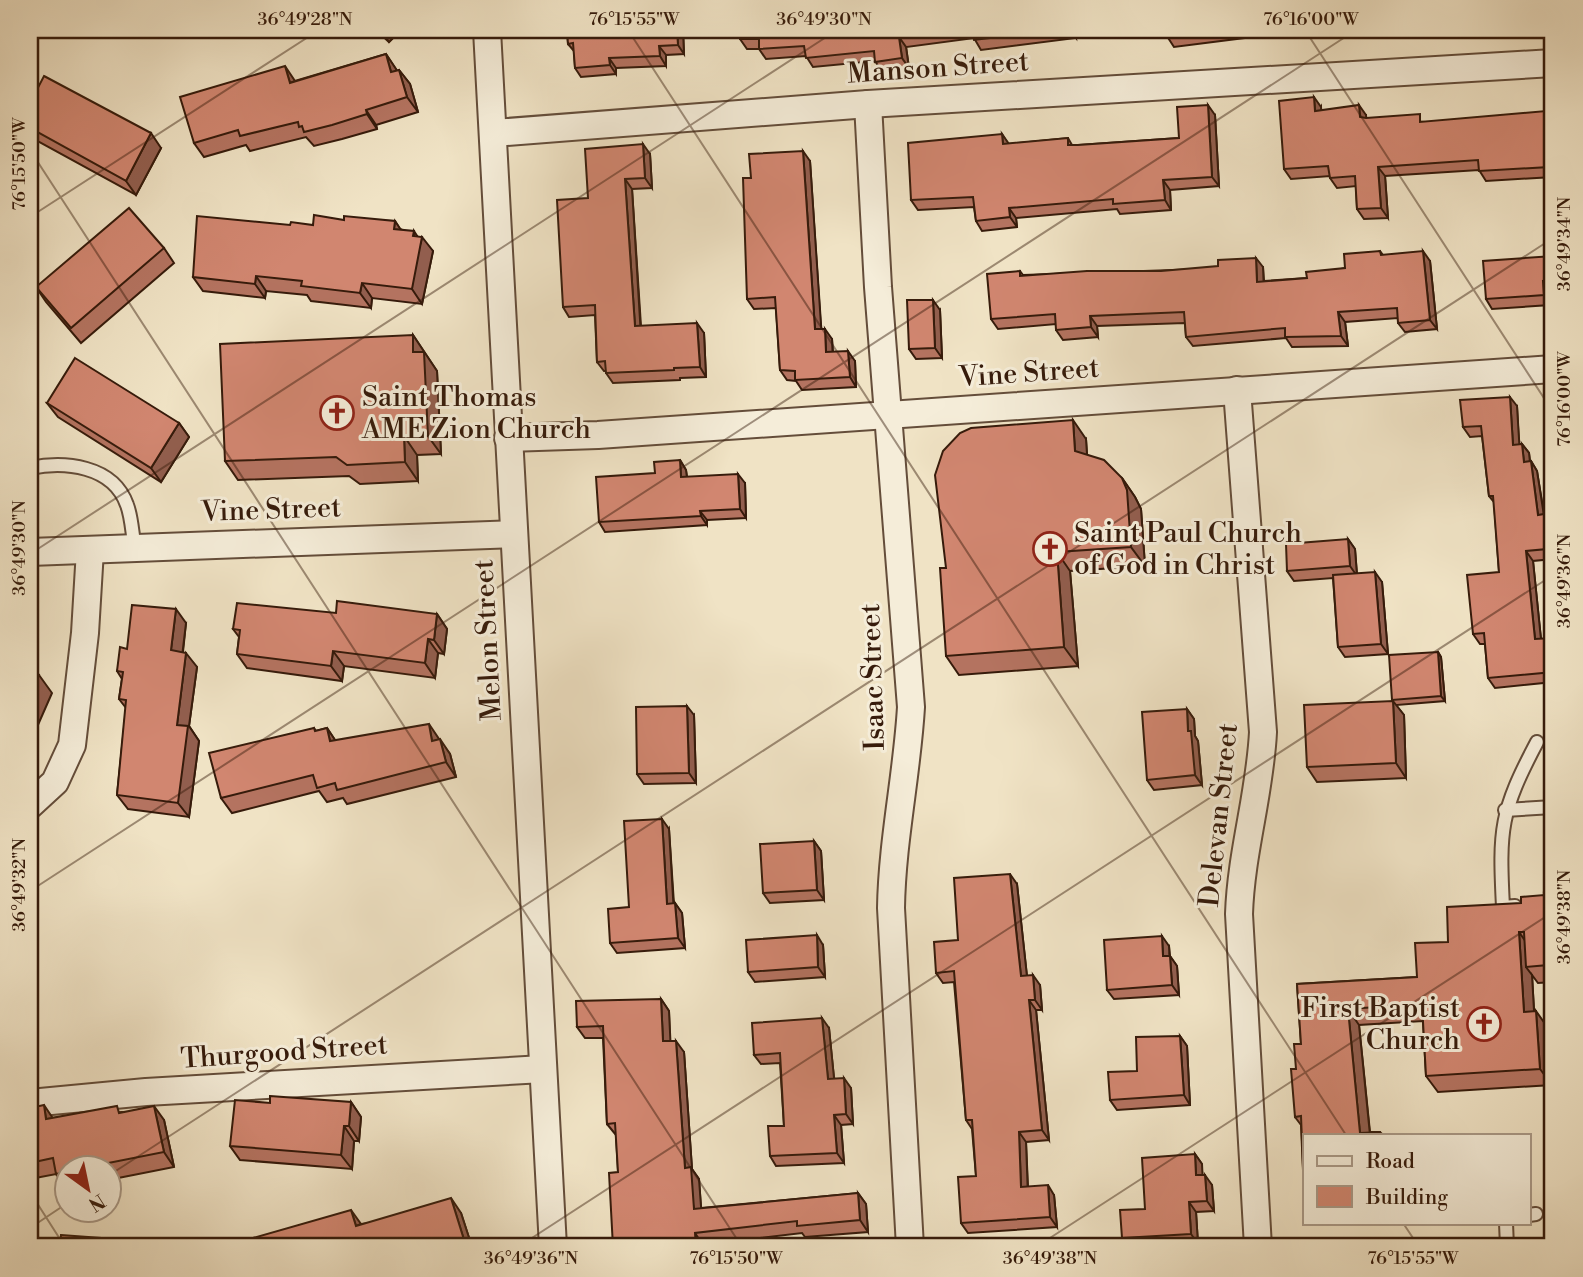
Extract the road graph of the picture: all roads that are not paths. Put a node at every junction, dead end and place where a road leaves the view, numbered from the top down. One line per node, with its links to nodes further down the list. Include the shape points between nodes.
1 (487, 30): 4 (street, Melon Street)
2 (1553, 63): 3 (street, Manson Street)
3 (868, 104): 4 (street, Manson Street); 7 (street, Isaac Street)
4 (494, 133): 8 (street, Melon Street)
5 (1553, 369): 6 (street, Vine Street)
6 (1237, 390): 7 (street, Vine Street); 24 (street, Delevan Street, via 1264,732 1261,777 1241,867 1239,914)
7 (889, 414): 8 (street, Vine Street); 23 (street, Isaac Street, via 911,707 908,767 891,860)
8 (508, 438): 10 (street, Melon Street)
9 (30, 468): 11 (lane, via 71,464 116,486 127,504)
10 (514, 534): 11 (street, Vine Street); 19 (street, Melon Street)
11 (135, 548): 12 (street, Vine Street)
12 (90, 550): 13 (street, Vine Street); 15 (street, via 72,745 55,782)
13 (30, 552)
14 (1537, 742): 17 (lane)
15 (30, 805)
16 (1553, 807): 17 (lane)
17 (1505, 810): 18 (lane, via 1499,843 1503,908)
18 (1528, 905)
19 (543, 1069): 20 (street, Thurgood Street); 22 (street, Melon Street)
20 (30, 1103)
21 (1506, 1224): 25 (lane)
22 (553, 1247)
23 (910, 1247)
24 (1258, 1247)
25 (1507, 1247)

